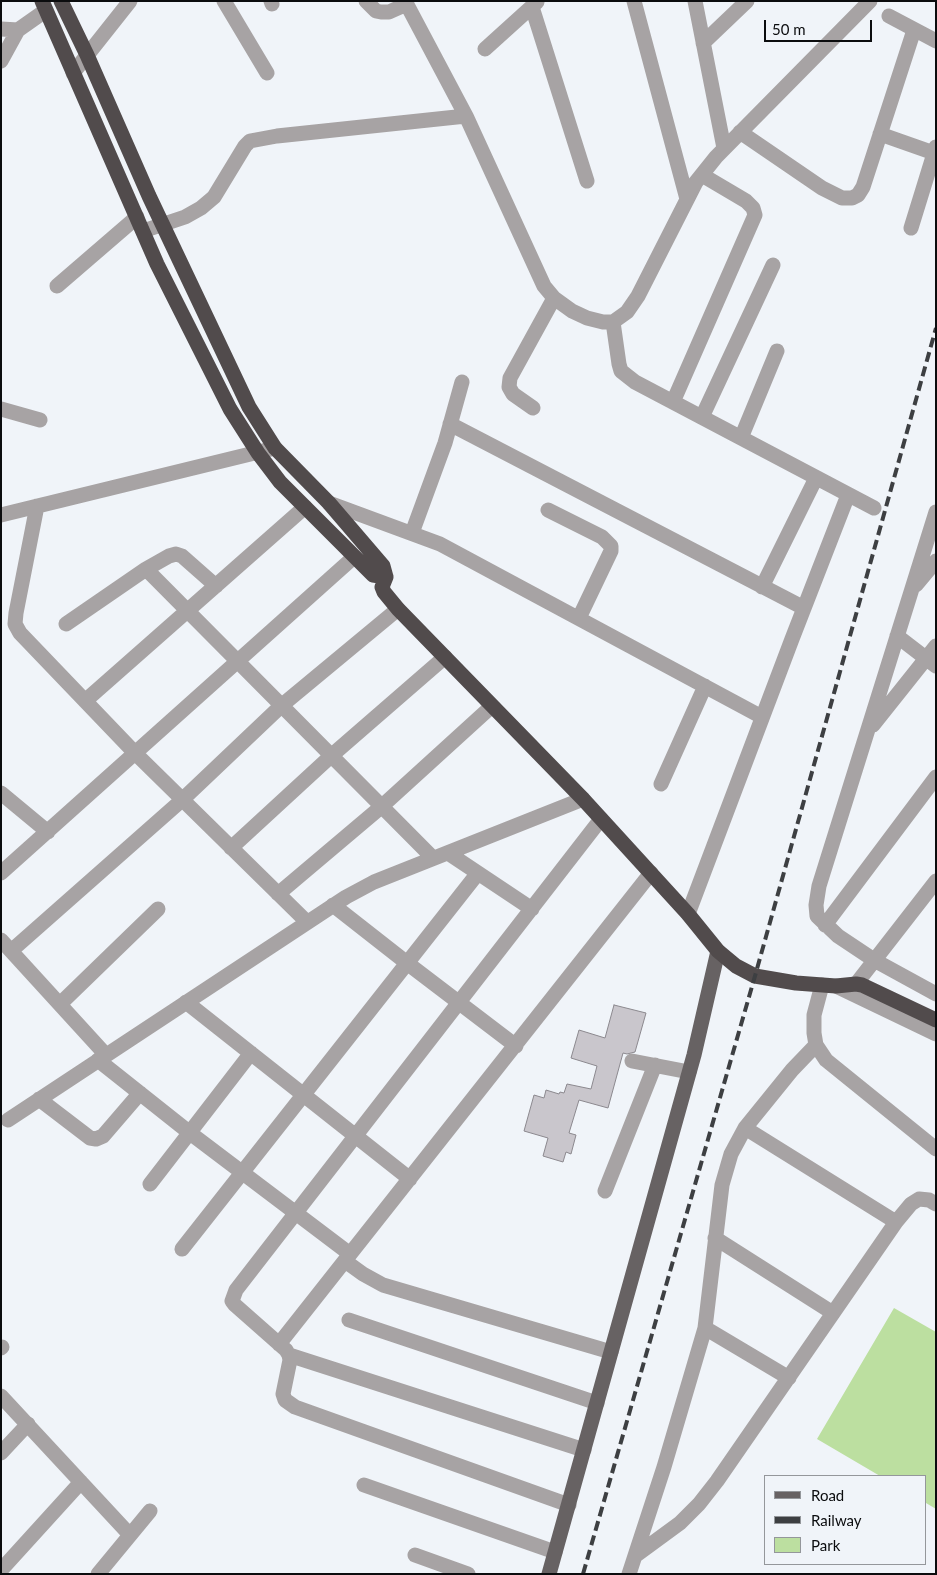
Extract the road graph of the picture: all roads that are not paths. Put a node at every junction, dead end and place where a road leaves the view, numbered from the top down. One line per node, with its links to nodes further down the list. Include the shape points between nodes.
1 (130, 1): 19 (street)
2 (224, 1): 22 (street)
3 (366, 1): 8 (street, via 381,12 389,12)
4 (634, 1): 30 (street)
5 (695, 1): 17 (street)
6 (747, 1): 17 (street)
7 (870, 1): 24 (street)
8 (406, 3): 23 (street)
9 (535, 4): 18 (street); 29 (street)
10 (63, 5): 19 (highway)
11 (46, 12): 14 (street); 21 (highway)
12 (889, 16): 15 (street)
13 (1, 29): 14 (street)
14 (18, 30): 20 (street)
15 (914, 30): 16 (street); 25 (street)
16 (936, 41)
17 (704, 43): 26 (street)
18 (486, 49)
19 (87, 55): 21 (street); 32 (highway)
20 (1, 61)
21 (73, 72): 31 (highway)
22 (267, 74)
23 (466, 116): 32 (street, via 250,141 214,197 201,208); 36 (street, via 544,286)
24 (740, 132): 25 (street, via 842,198 858,195); 26 (street)
25 (880, 134): 27 (street)
26 (724, 148): 28 (street)
27 (935, 150): 33 (street)
28 (702, 175): 30 (street); 40 (street, via 746,201 755,215)
29 (586, 181)
30 (687, 199): 37 (street, via 638,296)
31 (140, 224): 32 (street); 35 (street); 48 (highway, via 230,409)
32 (163, 226): 47 (highway, via 249,407)
33 (911, 228)
34 (772, 265): 43 (street)
35 (57, 286)
36 (554, 298): 37 (street, via 587,318); 41 (street, via 508,387)
37 (613, 322): 40 (street, via 621,370 635,382)
38 (777, 351): 46 (street)
39 (462, 382): 45 (street)
40 (674, 402): 43 (street)
41 (533, 408)
42 (1, 409): 44 (street)
43 (702, 417): 46 (street)
44 (40, 420)
45 (450, 424): 58 (street); 64 (street)
46 (741, 438): 49 (street)
47 (275, 448): 48 (street); 51 (highway)
48 (258, 453): 52 (street); 53 (highway)
49 (816, 478): 50 (street); 64 (street)
50 (848, 495): 54 (street); 66 (street)
51 (329, 503): 58 (street); 62 (highway, via 383,566)
52 (37, 506): 57 (street); 77 (street, via 15,624)
53 (305, 508): 59 (highway); 63 (street)
54 (874, 508)
55 (548, 510): 69 (street, via 602,537 611,546)
56 (936, 512): 65 (street)
57 (1, 515)
58 (412, 533): 69 (street, via 440,544)
59 (354, 557): 62 (highway, via 373,575); 74 (street)
60 (936, 561): 65 (street)
61 (146, 569): 63 (street, via 176,554); 68 (street); 70 (street)
62 (386, 577): 67 (highway, via 382,587)
63 (216, 586): 68 (street)
64 (762, 587): 66 (street)
65 (911, 592): 71 (street)
66 (804, 608): 80 (street)
67 (398, 609): 73 (highway); 78 (street)
68 (188, 610): 74 (street); 77 (street)
69 (579, 618): 76 (street)
70 (66, 624)
71 (897, 636): 75 (street); 81 (street)
72 (936, 646): 75 (street)
73 (445, 657): 79 (highway); 83 (street)
74 (237, 662): 78 (street); 82 (street)
75 (931, 662): 81 (street)
76 (705, 686): 80 (street); 85 (street)
77 (86, 701): 82 (street)
78 (281, 706): 83 (street); 88 (street)
79 (492, 706): 87 (highway); 89 (street)
80 (762, 717): 103 (street)
81 (867, 732): 105 (street, via 819,886 817,916)
82 (135, 753): 88 (street); 91 (street)
83 (331, 756): 89 (street); 92 (street)
84 (936, 777): 105 (street)
85 (661, 784)
86 (1, 793): 91 (street)
87 (582, 799): 90 (highway); 93 (street)
88 (182, 800): 92 (street); 106 (street)
89 (381, 807): 94 (street); 99 (street)
90 (601, 819): 97 (highway); 102 (street)
91 (48, 832): 95 (street)
92 (232, 848): 99 (street)
93 (448, 853): 94 (street); 96 (street)
94 (433, 858): 100 (street, via 374,882)
95 (1, 873)
96 (478, 873): 102 (street); 109 (street)
97 (651, 873): 103 (highway); 119 (street)
98 (936, 881): 108 (street)
99 (278, 894): 104 (street)
100 (333, 905): 104 (street); 109 (street)
101 (158, 909): 115 (street)
102 (532, 909): 114 (street)
103 (688, 914): 107 (highway)
104 (307, 922): 113 (street)
105 (825, 925): 108 (street)
106 (6, 945): 115 (street)
107 (718, 951): 111 (highway, via 754,976); 124 (main road)
108 (874, 960): 110 (street); 112 (street)
109 (407, 963): 114 (street); 126 (street)
110 (856, 984): 111 (highway); 116 (highway)
111 (829, 986): 117 (street); 118 (street, via 814,1015)
112 (936, 994)
113 (186, 1002): 120 (street); 121 (street)
114 (459, 1003): 119 (street); 131 (street)
115 (60, 1004): 121 (street)
116 (936, 1020)
117 (936, 1034)
118 (816, 1045): 129 (street); 132 (street, via 826,1060)
119 (516, 1046): 134 (street)
120 (251, 1054): 126 (street); 130 (street)
121 (102, 1058): 125 (street); 127 (street)
122 (632, 1061): 123 (street)
123 (655, 1065): 124 (street); 136 (street)
124 (689, 1072): 147 (main road)
125 (140, 1094): 127 (street, via 103,1136 96,1139 90,1138); 130 (street)
126 (303, 1095): 131 (street); 133 (street)
127 (39, 1099): 128 (street)
128 (8, 1120)
129 (745, 1128): 139 (street); 140 (street, via 731,1154 722,1185)
130 (190, 1133): 133 (street); 135 (street)
131 (356, 1136): 134 (street); 138 (street)
132 (936, 1149)
133 (242, 1172): 138 (street); 141 (street)
134 (410, 1180): 142 (street)
135 (150, 1184)
136 (605, 1191)
137 (936, 1204): 139 (street, via 919,1199)
138 (296, 1213): 142 (street); 146 (street, via 236,1290 232,1301)
139 (896, 1222): 143 (street)
140 (716, 1238): 143 (street); 145 (street)
141 (182, 1248)
142 (348, 1258): 146 (street); 147 (street, via 363,1274 382,1285)
143 (833, 1313): 148 (street)
144 (349, 1320): 150 (street)
145 (705, 1328): 148 (street); 161 (street)
146 (284, 1350): 152 (street); 156 (street, via 290,1360 283,1394 294,1407)
147 (611, 1352): 150 (main road)
148 (789, 1378): 161 (street, via 699,1504 680,1523)
149 (1, 1396): 151 (street)
150 (597, 1403): 152 (main road)
151 (28, 1424): 153 (street); 154 (street)
152 (584, 1450): 156 (main road)
153 (1, 1453)
154 (81, 1482): 158 (street); 162 (street)
155 (364, 1485): 159 (street)
156 (569, 1505): 159 (main road)
157 (150, 1511): 158 (street)
158 (130, 1535): 163 (street)
159 (555, 1552): 165 (main road)
160 (415, 1555): 164 (street)
161 (636, 1556): 166 (street)
162 (4, 1569)
163 (98, 1574)
164 (468, 1574)
165 (549, 1574)
166 (629, 1574)

